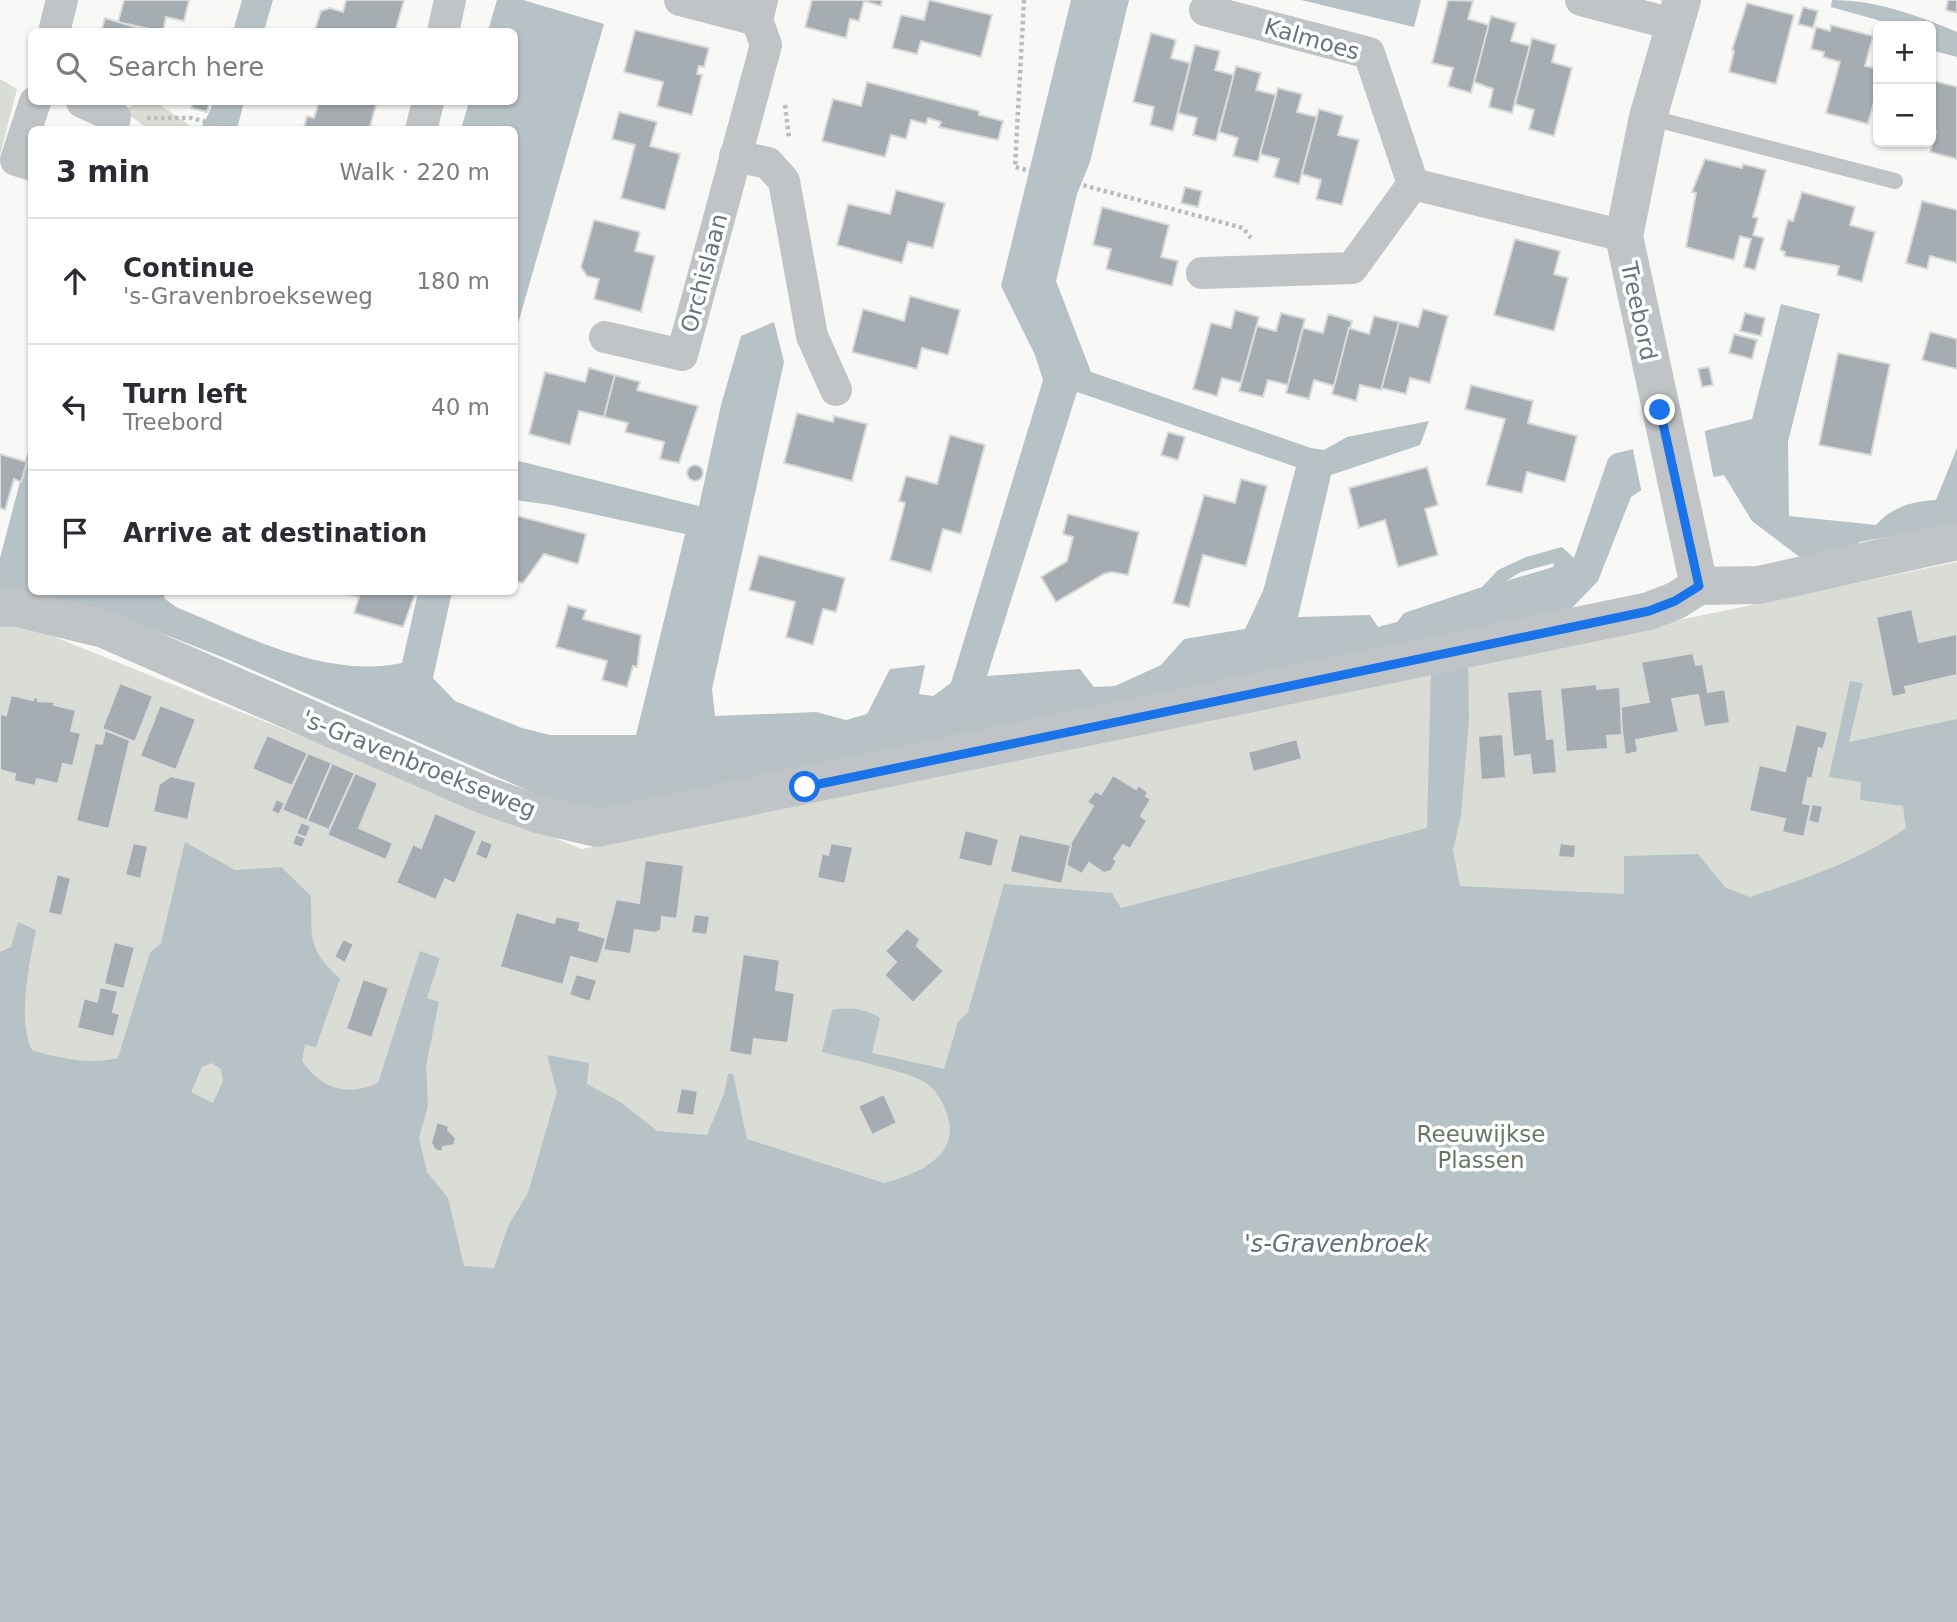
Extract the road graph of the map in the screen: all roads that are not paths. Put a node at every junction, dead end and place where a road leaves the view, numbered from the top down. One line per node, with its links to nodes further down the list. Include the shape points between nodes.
1 (62, 0): 8 (street)
2 (450, 0): 9 (street)
3 (680, 0): 5 (street)
4 (1595, 2): 7 (street)
5 (759, 10): 16 (street, Orchislaan, via 766,46)
6 (1205, 10): 19 (street, Kalmoes, via 1369,53)
7 (1679, 13): 13 (street, Treebord)
8 (55, 28)
9 (444, 28)
10 (34, 105): 17 (street, via 16,160)
11 (87, 105): 14 (street)
12 (427, 105): 15 (street)
13 (1648, 117): 18 (lane); 20 (street, Treebord)
14 (114, 123)
15 (422, 126)
16 (735, 156): 22 (street, Orchislaan, via 682,355); 23 (street, via 768,163 784,181 812,336)
17 (28, 164)
18 (1895, 181)
19 (1413, 184): 20 (street); 21 (street, via 1352,268)
20 (1624, 236): 25 (street, Treebord)
21 (1202, 273)
22 (605, 337)
23 (836, 390)
24 (1957, 541): 25 (street, 's-Gravenbroekseweg, via 1759,585)
25 (1699, 586): 26 (street, 's-Gravenbroekseweg, via 1649,611 597,828 484,795 104,629 14,607)
26 (0, 608)

